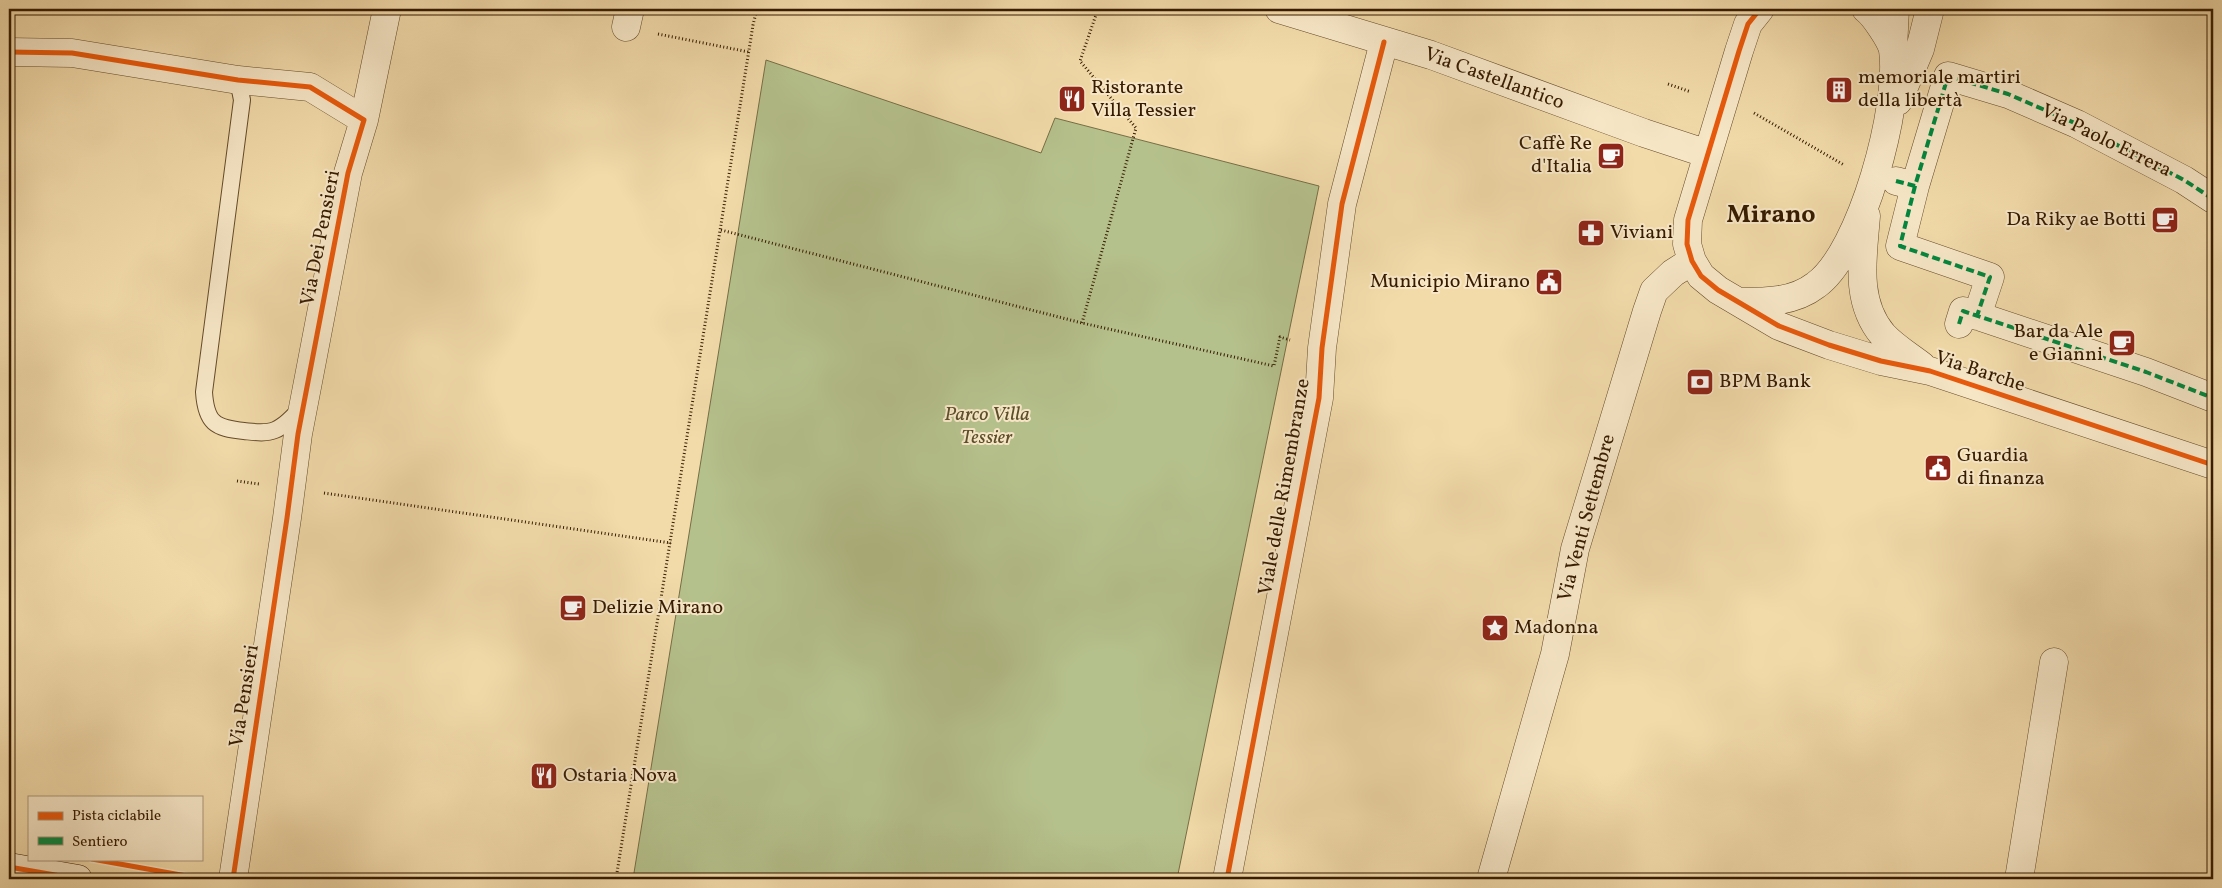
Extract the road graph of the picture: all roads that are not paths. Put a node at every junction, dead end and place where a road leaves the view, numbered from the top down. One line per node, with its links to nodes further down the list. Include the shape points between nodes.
1 (387, 9): 12 (street, Via Dei Pensieri)
2 (1279, 9): 7 (street, Via Castellantico)
3 (1758, 9): 13 (street, via 1745,33)
4 (1866, 9): 8 (street)
5 (1895, 9): 8 (street)
6 (1930, 9): 11 (street, via 1914,64)
7 (1384, 42): 13 (street, Via Castellantico, via 1431,55 1644,134); 27 (street, Viale delle Rimembranze, via 1342,204 1322,348 1319,398)
8 (1892, 48): 11 (street)
9 (9, 52): 10 (street, via 72,53)
10 (238, 80): 12 (street, via 310,87); 20 (lane, via 242,100 204,392 205,406 216,425 228,430 262,433 285,424)
11 (1890, 118): 15 (street)
12 (364, 120): 20 (street, Via Dei Pensieri, via 348,173)
13 (1708, 154): 16 (street, via 1688,220 1686,234)
14 (2213, 199): 19 (street, Via Paolo Errera, via 2184,180 2077,124 2008,94 1948,76 1906,183 1900,246 1990,278 1968,320 2146,372)
15 (1867, 204): 17 (street, via 1839,256 1817,285 1798,296 1773,302); 18 (street, Via Barche, via 1862,268 1863,295 1868,311 1883,335)
16 (1692, 261): 17 (street, Via Barche, via 1701,276); 28 (street, Via Venti Settembre, via 1654,291 1647,311 1575,549 1555,654)
17 (1740, 302): 18 (street, Via Barche, via 1779,326 1829,345 1881,361)
18 (1930, 371): 21 (street, Via Barche)
19 (2213, 398)
20 (303, 406): 22 (street, Via Dei Pensieri)
21 (2213, 465)
22 (287, 518): 26 (street, Via Pensieri)
23 (2054, 662): 29 (street)
24 (9, 867): 25 (street)
25 (78, 879)
26 (233, 879)
27 (1227, 879)
28 (1491, 879)
29 (2019, 879)

